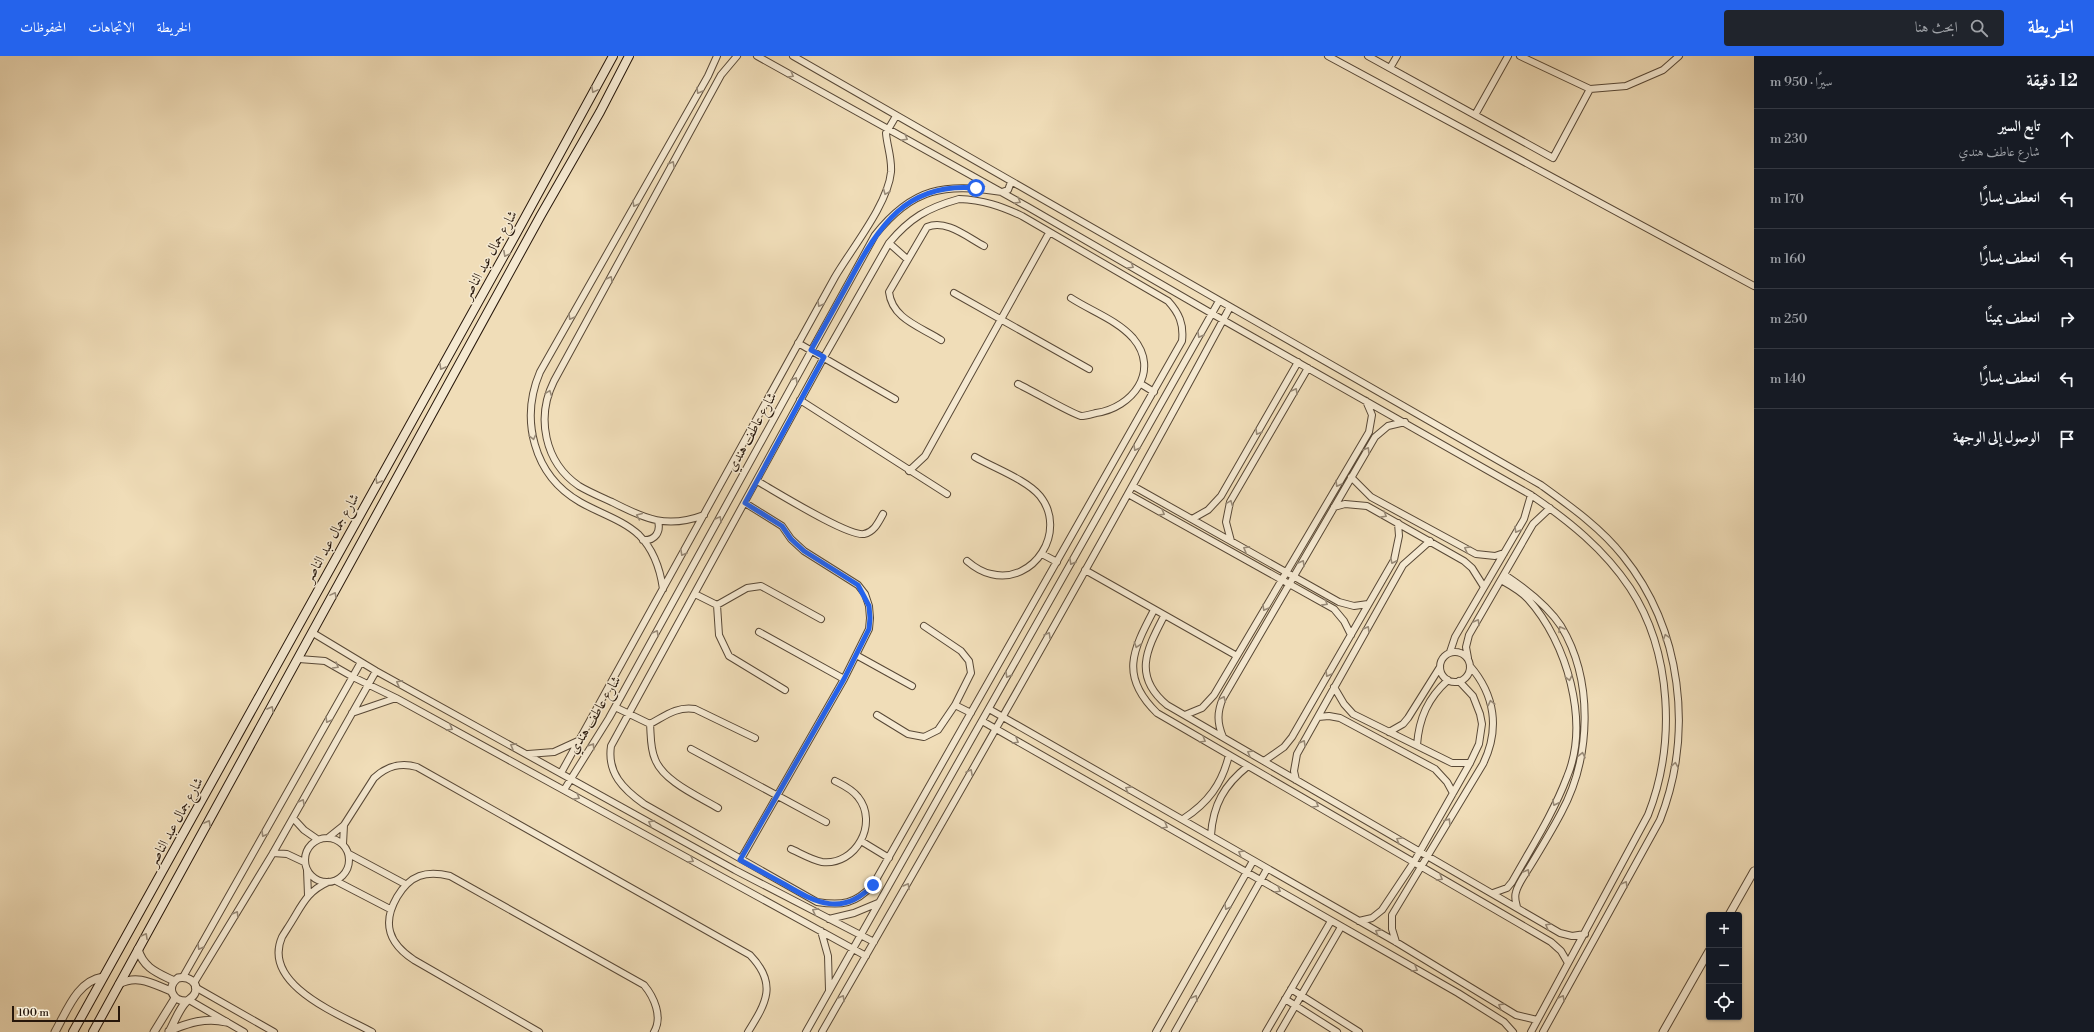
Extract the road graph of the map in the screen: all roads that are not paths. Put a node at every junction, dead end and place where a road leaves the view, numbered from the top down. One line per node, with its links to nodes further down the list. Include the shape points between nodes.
1 (613, 56): 20 (main road, شارع جمال عبد الناصر, one-way to 20)
2 (629, 56): 21 (main road, شارع جمال عبد الناصر, via 600,112)
3 (716, 56): 66 (street, one-way to 66, via 708,76 540,372 531,400 533,440 550,475 571,496 633,530)
4 (737, 56): 64 (street, one-way to 4, via 640,516 586,490 565,474 554,459 547,442 545,406 554,381 721,75)
5 (757, 56): 17 (street, one-way to 17)
6 (793, 56): 16 (street)
7 (1328, 56): 28 (street)
8 (1368, 56): 13 (street)
9 (1397, 56): 13 (street)
10 (1508, 56): 15 (street)
11 (1520, 56): 14 (street)
12 (1679, 56): 14 (street, via 1663,70 1638,82 1608,89)
13 (1390, 68): 15 (street)
14 (1590, 89): 15 (street, via 1553,158)
15 (1474, 115)
16 (896, 116): 17 (street); 18 (street)
17 (888, 129): 19 (street, one-way to 19); 37 (street, شارع عاطف هندي, one-way to 37, via 891,167 885,194)
18 (1011, 182): 19 (street, via 1010,188); 31 (street)
19 (1002, 192): 33 (street, one-way to 33); 38 (street, شارع عاطف هندي, via 964,187 945,188 916,199 898,211 882,226 869,244)
20 (529, 210): 21 (main road, via 533,216); 23 (main road, شارع جمال عبد الناصر)
21 (540, 215): 24 (main road, شارع جمال عبد الناصر)
22 (1049, 233): 25 (street, via 999,205 959,199 937,205 916,216); 34 (street); 45 (street, via 1168,301 1175,308 1183,329 1182,341)
23 (516, 234): 24 (main road, via 523,234); 191 (main road, شارع جمال عبد الناصر, one-way to 191)
24 (527, 241): 89 (main road, شارع جمال عبد الناصر, one-way to 24)
25 (888, 243): 27 (street); 39 (street)
26 (984, 246): 27 (street, via 948,226 933,224 923,232)
27 (907, 259): 36 (street, via 889,292 890,301 894,310 901,316)
28 (1754, 286)
29 (954, 293): 34 (street)
30 (1071, 298): 44 (street, via 1126,330 1134,339 1143,361)
31 (1219, 301): 32 (street); 33 (street)
32 (1230, 307): 35 (street); 227 (street, one-way to 32, via 1660,820 1670,796 1680,732 1674,671 1666,636 1655,608 1623,556 1579,513 1541,485)
33 (1212, 314): 35 (street); 111 (street, one-way to 111)
34 (1001, 320): 42 (street); 51 (street, via 925,456)
35 (1223, 320): 40 (street); 54 (street)
36 (942, 340)
37 (798, 343): 38 (street); 62 (street, شارع عاطف هندي)
38 (811, 350): 39 (street); 110 (street, شارع عاطف هندي, one-way to 38)
39 (824, 357): 46 (street); 47 (street)
40 (1298, 362): 41 (street); 63 (street, one-way to 63, via 1221,496 1208,510)
41 (1308, 368): 48 (street); 67 (street, one-way to 41, via 1226,522 1230,502)
42 (1089, 369)
43 (1018, 384): 44 (street, via 1080,416 1108,411 1121,405)
44 (1141, 384): 45 (street)
45 (1154, 392): 72 (street)
46 (895, 399)
47 (800, 400): 51 (street); 53 (street)
48 (1365, 400): 49 (street); 74 (street, one-way to 74, via 1372,415 1369,432)
49 (1405, 422): 52 (street, one-way to 49, via 1375,437 1388,426); 57 (street)
50 (975, 458): 70 (street, via 1033,489 1041,498 1050,519 1050,531)
51 (910, 471): 55 (street)
52 (1351, 476): 59 (street); 69 (street, one-way to 52, via 1489,556 1476,554 1371,497)
53 (757, 481): 58 (street); 61 (street, via 856,534 865,534 875,528)
54 (1133, 486): 56 (street); 63 (street)
55 (947, 494)
56 (1128, 494): 73 (street); 77 (street, one-way to 77)
57 (1531, 495): 60 (street); 69 (street, one-way to 69, via 1524,519)
58 (745, 503): 81 (street); 92 (street, via 782,526 804,551 862,590 869,606 869,629)
59 (1334, 507): 65 (street, one-way to 65, via 1350,504 1367,506); 75 (street, one-way to 59)
60 (1550, 508): 76 (street, via 1533,524); 182 (street, via 1593,543 1630,588 1644,613 1654,640 1667,732 1657,793 1648,815)
61 (883, 514)
62 (704, 515): 64 (street, via 677,522); 80 (street, شارع عاطف هندي, one-way to 80)
63 (1192, 519): 67 (street)
64 (658, 521): 66 (street, via 657,534 650,540)
65 (1398, 523): 68 (street); 82 (street, one-way to 82, via 1399,536 1394,560)
66 (643, 540): 80 (street, via 659,566)
67 (1231, 541): 74 (street, one-way to 67)
68 (1430, 541): 79 (street, via 1464,561 1472,568); 106 (street, one-way to 68, via 1402,565)
69 (1504, 553): 79 (street)
70 (1042, 554): 71 (street, via 1026,568 1006,575 978,570); 72 (street)
71 (967, 561)
72 (1057, 562): 114 (street)
73 (1084, 570): 84 (street); 117 (street, one-way to 73)
74 (1286, 572): 75 (street); 77 (street)
75 (1294, 576): 78 (street); 82 (street, via 1346,605)
76 (1503, 577): 94 (street, one-way to 76, via 1466,647 1469,635); 171 (street, one-way to 171, via 1527,597 1549,628 1567,671 1576,723 1574,750 1568,776 1553,808 1512,882 1507,888); 174 (street, one-way to 76, via 1515,900 1519,886 1562,813 1576,781 1583,750 1584,723 1578,669 1570,644 1560,626 1531,593)
77 (1282, 579): 78 (street); 93 (street, one-way to 93)
78 (1289, 584): 90 (street, one-way to 90, via 1334,609 1344,620); 123 (street, one-way to 78, via 1218,713 1223,698)
79 (1484, 587): 91 (street, via 1455,637)
80 (663, 589): 125 (street, شارع عاطف هندي)
81 (695, 594): 83 (street); 113 (street)
82 (1368, 604): 90 (street)
83 (717, 605): 86 (street, via 747,588 761,586); 107 (street, via 719,635 729,656)
84 (1154, 610): 85 (street); 130 (street, one-way to 130, via 1137,644 1133,659 1138,689 1157,713)
85 (1164, 616): 93 (street); 116 (street, via 1148,646 1145,662 1147,678 1158,698)
86 (821, 619)
87 (924, 626): 109 (street, via 961,651 968,661 971,673)
88 (759, 632): 101 (street)
89 (313, 633): 95 (main road, شارع جمال عبد الناصر); 96 (street)
90 (1351, 635): 132 (street, one-way to 132, via 1292,737 1284,747)
91 (1450, 652): 94 (street, via 1458,652); 98 (street, via 1444,656)
92 (856, 655): 101 (street); 105 (street)
93 (1237, 656): 116 (street, via 1208,702 1194,713)
94 (1468, 658): 97 (street)
95 (299, 659): 100 (street, one-way to 100, via 326,661); 187 (main road, شارع جمال عبد الناصر, one-way to 95)
96 (361, 662): 99 (street); 100 (street)
97 (1470, 666): 103 (street, via 1468,673); 156 (street, one-way to 97, via 1483,764 1492,742 1494,718 1491,701 1484,684)
98 (1440, 667): 102 (street, via 1442,675); 122 (street, via 1408,718)
99 (376, 671): 104 (street); 128 (street, one-way to 99)
100 (353, 677): 104 (street); 192 (street, one-way to 192)
101 (844, 679): 141 (street)
102 (1448, 680): 103 (street); 126 (street, via 1425,709)
103 (1459, 681): 133 (street, via 1473,696 1480,714 1481,734)
104 (368, 685): 108 (street); 112 (street)
105 (912, 686)
106 (1334, 687): 118 (street); 122 (street, via 1353,714)
107 (785, 690)
108 (396, 698): 112 (street); 139 (street, one-way to 139)
109 (955, 706): 114 (street); 115 (street, via 938,730 924,737 908,734)
110 (615, 707): 113 (street); 131 (street, شارع عاطف هندي, one-way to 110)
111 (989, 709): 117 (street); 119 (street)
112 (352, 713): 143 (street, one-way to 112)
113 (628, 713): 120 (street); 158 (street, via 611,746 610,754 613,771 622,787 644,804)
114 (971, 713): 157 (street)
115 (877, 715)
116 (1185, 715): 123 (street)
117 (1001, 716): 121 (street); 144 (street, one-way to 117)
118 (1318, 717): 137 (street, one-way to 118, via 1294,767 1297,754); 140 (street, via 1340,718 1435,769 1444,777)
119 (982, 721): 121 (street); 173 (street)
120 (650, 724): 124 (street, via 678,709 695,709); 142 (street, via 652,747 665,776)
121 (994, 729): 166 (street, one-way to 166); 184 (street, one-way to 121)
122 (1389, 732): 126 (street)
123 (1223, 737): 132 (street, one-way to 123)
124 (755, 738)
125 (580, 740): 128 (street, via 554,752); 129 (street, شارع عاطف هندي)
126 (1417, 745): 133 (street, via 1452,763)
127 (691, 749): 141 (street)
128 (526, 753): 135 (street)
129 (572, 754): 131 (street, via 572,759 576,762); 135 (street, شارع عاطف هندي)
130 (1229, 755): 134 (street); 144 (street, via 1218,786 1208,799)
131 (582, 761): 136 (street, شارع عاطف هندي)
132 (1264, 761): 137 (street)
133 (1470, 763): 140 (street)
134 (1248, 766): 147 (street, via 1235,776 1222,794 1212,819); 161 (street, one-way to 161)
135 (561, 773): 136 (street)
136 (571, 779): 139 (street, شارع عاطف هندي); 177 (street, one-way to 136, via 735,870)
137 (1296, 780): 153 (street, one-way to 137)
138 (835, 781): 150 (street, via 850,789 864,807 865,830)
139 (564, 790): 181 (street, one-way to 181)
140 (1453, 793): 153 (street)
141 (777, 796): 145 (street); 158 (street)
142 (718, 808)
143 (293, 818): 149 (street); 154 (street)
144 (1183, 819): 147 (street)
145 (826, 822)
146 (344, 825): 148 (street); 151 (street); 216 (street, via 380,772 402,764 417,767 750,955 761,969 766,991 764,1006)
147 (1211, 835): 159 (street, one-way to 147)
148 (329, 837): 149 (street); 151 (street)
149 (317, 839): 160 (street, via 307,849)
150 (861, 841): 152 (street, via 848,855 831,862 821,862); 157 (street)
151 (343, 844): 155 (street)
152 (791, 849)
153 (1419, 852): 156 (street); 161 (street)
154 (274, 853): 160 (street, via 287,854); 195 (street, one-way to 154)
155 (349, 854): 167 (street, via 347,870); 170 (street)
156 (1428, 857): 162 (street); 171 (street)
157 (889, 858): 158 (street, via 864,895 851,902 834,905 817,902)
158 (740, 860)
159 (1253, 861): 163 (street); 166 (street)
160 (304, 862): 164 (street)
161 (1414, 862): 162 (street); 179 (street, via 1382,910 1372,918)
162 (1422, 867): 185 (street, via 1392,916); 190 (street, one-way to 190, via 1551,942 1561,951)
163 (1267, 869): 168 (street); 179 (street)
164 (307, 870): 169 (street, via 316,880); 172 (street)
165 (1754, 871): 176 (street)
166 (1246, 872): 168 (street); 219 (street, one-way to 219)
167 (336, 880): 169 (street); 175 (street)
168 (1261, 880): 178 (street, one-way to 178); 220 (street, one-way to 168)
169 (328, 882): 172 (street)
170 (405, 884): 175 (street); 215 (street, via 427,874 450,876 644,985 656,1006 657,1021)
171 (1493, 893): 174 (street)
172 (308, 895): 213 (street, via 282,938 280,960 285,975 303,994)
173 (878, 903): 177 (street, via 854,913); 183 (street)
174 (1517, 907): 182 (street, one-way to 174, via 1572,936 1560,933)
175 (390, 909): 214 (street, via 389,929 398,947 405,954)
176 (1731, 912)
177 (829, 918): 183 (street)
178 (1331, 921): 180 (street); 196 (street)
179 (1359, 921): 185 (street, one-way to 179)
180 (1341, 927): 199 (street); 225 (street, one-way to 225, via 1458,993 1504,1022)
181 (821, 931): 186 (street); 198 (street, via 830,965)
182 (1584, 934): 190 (street)
183 (861, 935): 184 (street); 186 (street)
184 (874, 942): 188 (street)
185 (1396, 942): 204 (street, one-way to 185, via 1516,1015)
186 (853, 948): 188 (street); 198 (street)
187 (138, 949): 193 (street, via 149,969); 194 (main road, شارع جمال عبد الناصر)
188 (866, 956): 218 (street, one-way to 188)
189 (1706, 956): 228 (street)
190 (1568, 963): 204 (street)
191 (103, 977): 206 (street, via 90,981 80,989); 207 (main road, شارع جمال عبد الناصر)
192 (183, 977): 193 (street); 195 (street)
193 (174, 981): 197 (street)
194 (119, 984): 197 (street, via 126,980 140,979); 208 (main road, شارع جمال عبد الناصر)
195 (195, 985): 202 (street, via 195,992); 212 (street)
196 (1291, 989): 199 (street); 201 (street)
197 (171, 992): 200 (street)
198 (829, 992): 217 (street)
199 (1302, 995): 203 (street); 224 (street)
200 (175, 998): 202 (street); 209 (street)
201 (1285, 999): 203 (street); 221 (street)
202 (188, 1001): 205 (street); 210 (street)
203 (1296, 1006): 222 (street); 223 (street)
204 (1537, 1020): 226 (street)
205 (226, 1022): 210 (street, via 213,1019 198,1021); 211 (street)
206 (55, 1032)
207 (73, 1032)
208 (93, 1032)
209 (154, 1032)
210 (169, 1032)
211 (244, 1032)
212 (274, 1032)
213 (372, 1032)
214 (539, 1032)
215 (654, 1032)
216 (748, 1032)
217 (806, 1032)
218 (822, 1032)
219 (1156, 1032)
220 (1175, 1032)
221 (1266, 1032)
222 (1280, 1032)
223 (1337, 1032)
224 (1359, 1032)
225 (1512, 1032)
226 (1531, 1032)
227 (1543, 1032)
228 (1664, 1032)

